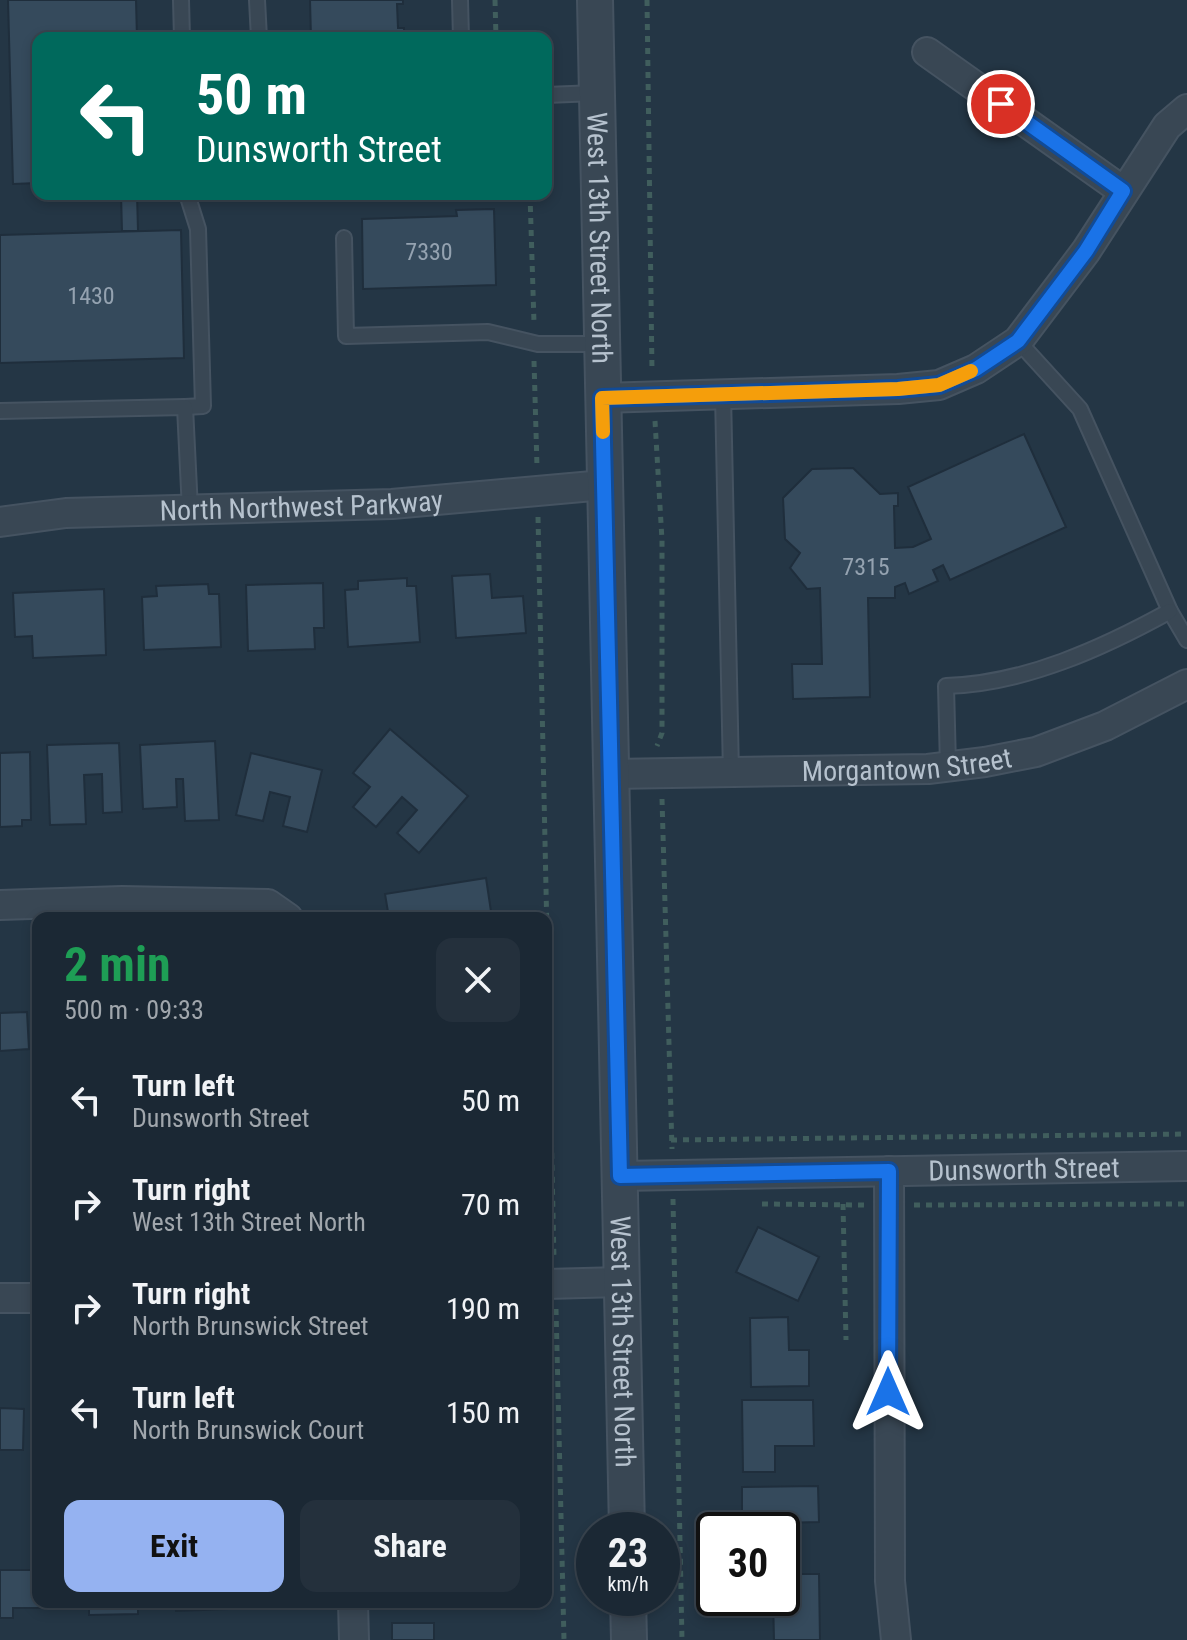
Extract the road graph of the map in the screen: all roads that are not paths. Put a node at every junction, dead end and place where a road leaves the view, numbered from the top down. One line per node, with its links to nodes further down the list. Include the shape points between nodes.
1 (181, 0): 5 (lane)
2 (257, 0): 6 (lane)
3 (460, 0): 7 (lane)
4 (595, 0): 9 (street, West 13th Street North)
5 (182, 32)
6 (259, 32)
7 (461, 32)
8 (927, 52): 12 (street)
9 (596, 93): 10 (lane); 16 (street, West 13th Street North)
10 (552, 95)
11 (1187, 109): 12 (street, via 1167,126)
12 (1123, 191): 15 (street, via 1086,251)
13 (189, 200): 19 (lane, via 198,229 203,406)
14 (344, 238): 16 (lane, via 346,336 488,332 534,343)
15 (1018, 341): 17 (street, via 976,369 939,385); 24 (lane, via 1080,409)
16 (601, 344): 18 (street, West 13th Street North)
17 (723, 394): 18 (street); 28 (lane)
18 (602, 398): 21 (street, West 13th Street North)
19 (185, 407): 20 (lane); 22 (lane)
20 (0, 411)
21 (604, 485): 22 (street, North Northwest Parkway, via 392,504); 29 (street, West 13th Street North)
22 (190, 510): 23 (street, North Northwest Parkway, via 66,513)
23 (0, 522)
24 (1170, 611): 25 (lane); 27 (lane, via 1071,657 987,685 946,686)
25 (1187, 640)
26 (1187, 684): 27 (street, Morgantown Street, via 1105,726 1036,752)
27 (948, 766): 28 (street, Morgantown Street)
28 (731, 773): 29 (street, Morgantown Street)
29 (611, 774): 34 (street, West 13th Street North)
30 (0, 905): 31 (street, via 268,904)
31 (279, 912)
32 (1187, 1166): 33 (street, Dunsworth Street)
33 (889, 1171): 34 (street, Dunsworth Street); 44 (street, via 890,1581)
34 (620, 1176): 35 (street, West 13th Street North)
35 (621, 1282): 36 (street); 39 (street, West 13th Street North)
36 (552, 1284)
37 (0, 1298): 38 (street)
38 (32, 1298)
39 (627, 1512)
40 (353, 1608): 42 (street)
41 (628, 1616): 43 (street)
42 (354, 1640)
43 (629, 1640)
44 (896, 1640)

